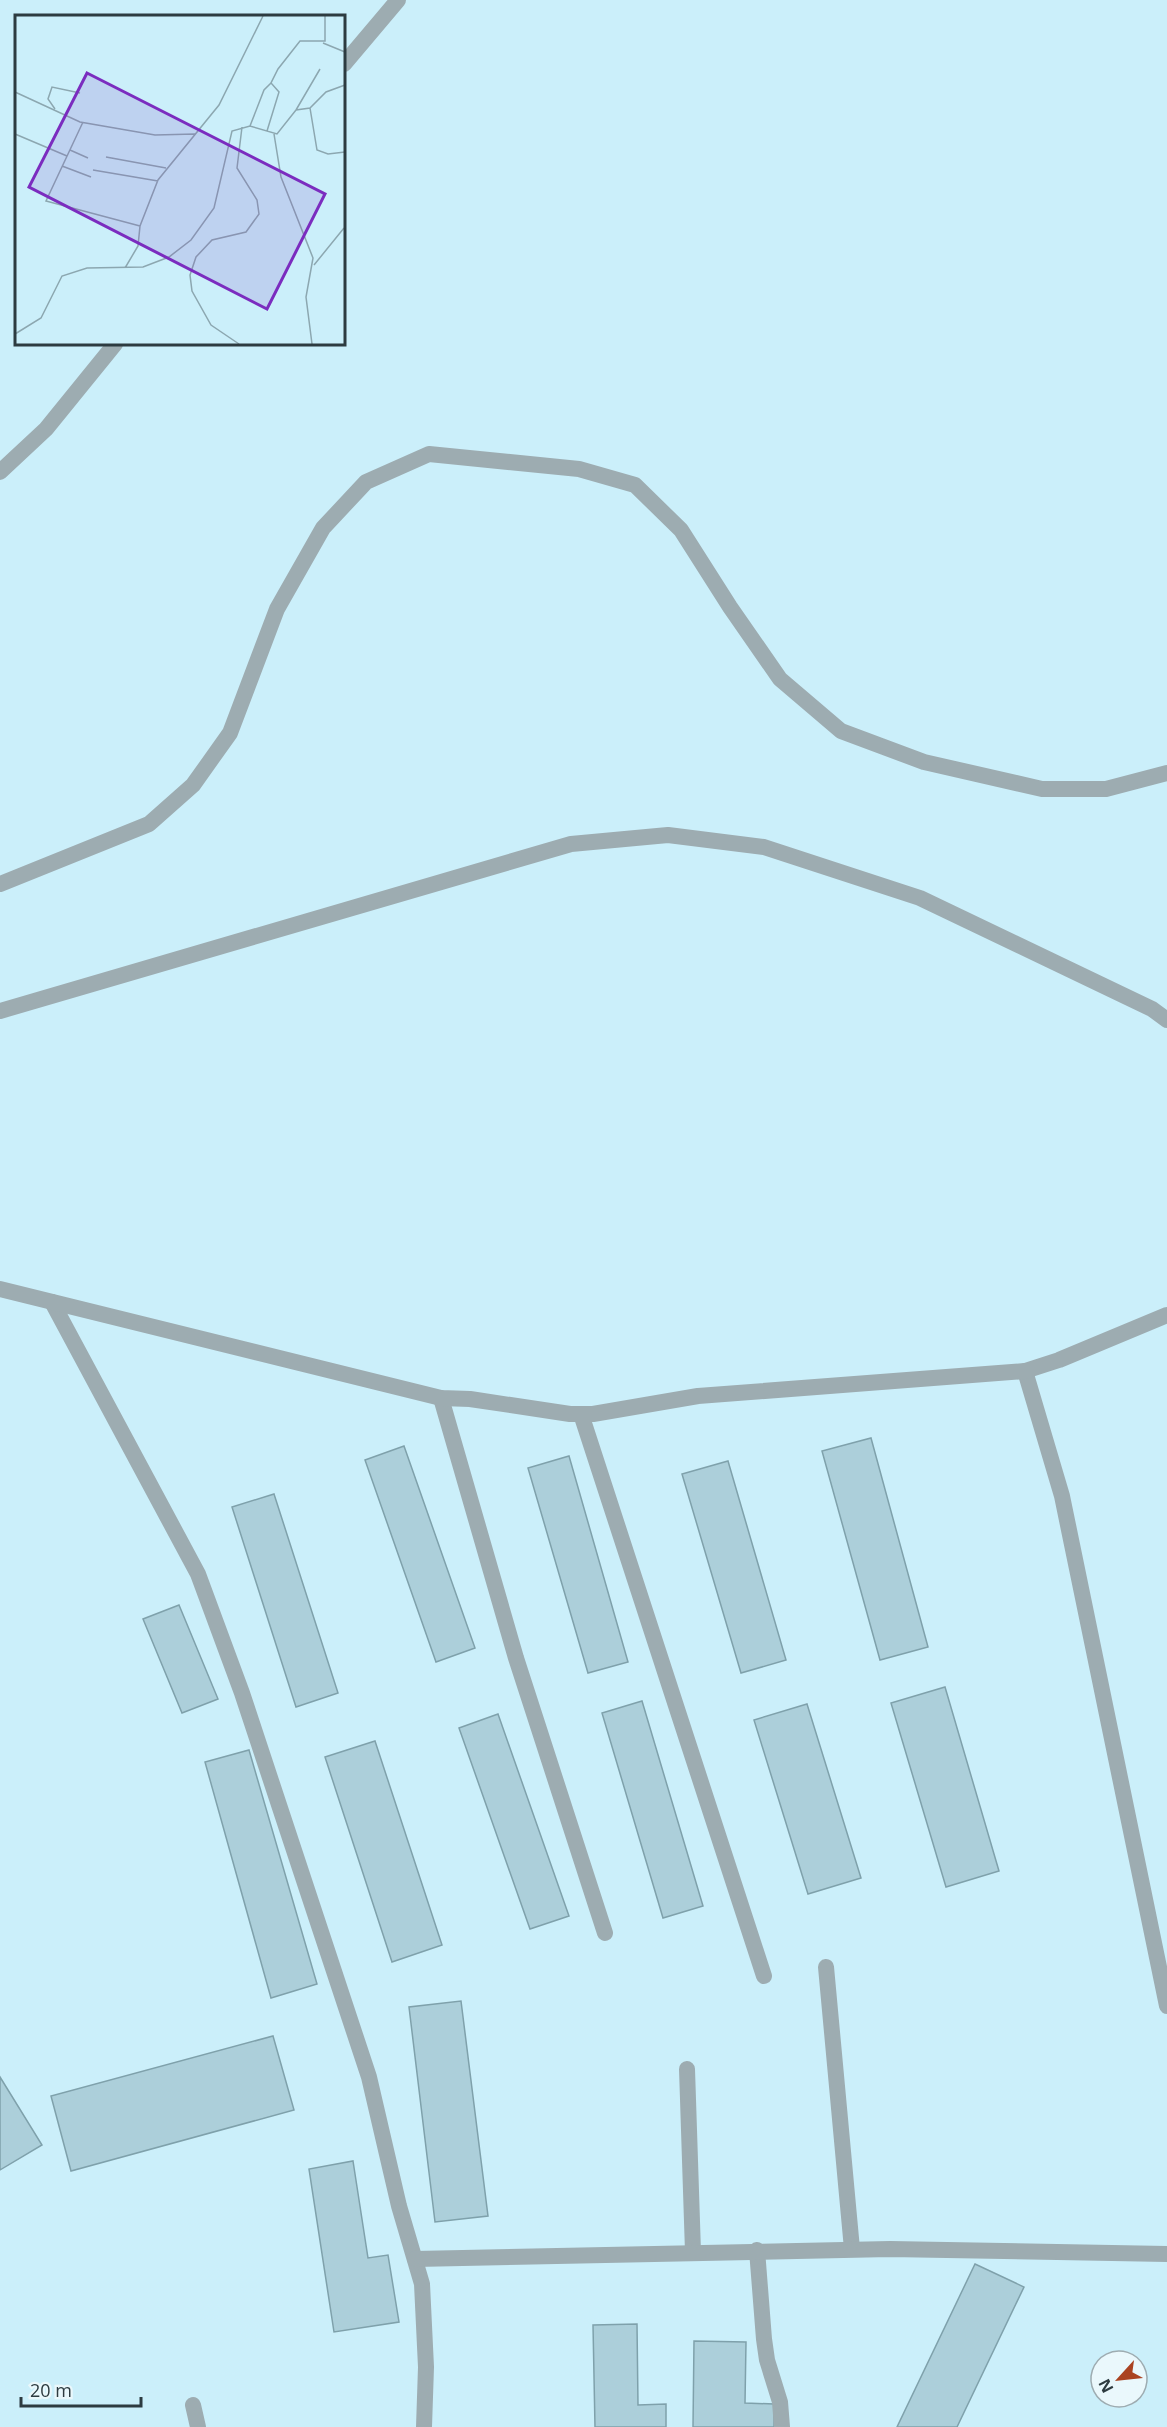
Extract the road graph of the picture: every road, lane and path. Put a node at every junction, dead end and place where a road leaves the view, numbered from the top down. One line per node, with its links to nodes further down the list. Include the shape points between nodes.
1 (398, 0): 2 (street)
2 (345, 63)
3 (114, 345): 4 (street, via 46,429)
4 (0, 472)
5 (1167, 772): 6 (street, via 1106,789 1042,789 924,762 841,731 780,679 681,530 635,485 579,468 429,454 366,482 323,528 277,609 230,733 193,785 149,824)
6 (0, 884)
7 (0, 1011): 8 (street, via 572,844 668,835 764,847 920,898 1152,1009)
8 (1167, 1020)
9 (0, 1289): 10 (street)
10 (52, 1302): 13 (street); 24 (street, via 198,1574 219,1626 369,2077)
11 (1167, 1315): 12 (street)
12 (1025, 1371): 14 (street, via 698,1396); 18 (street, via 1062,1496)
13 (441, 1398): 14 (street); 15 (street, via 516,1658)
14 (581, 1414): 17 (street)
15 (605, 1933)
16 (826, 1966): 20 (street)
17 (764, 1977)
18 (1167, 2006)
19 (687, 2069): 22 (street)
20 (852, 2249): 21 (street); 23 (street)
21 (757, 2250): 22 (street); 28 (street, via 764,2339 780,2402)
22 (693, 2252): 24 (street)
23 (1167, 2254)
24 (415, 2259): 27 (street, via 422,2284)
25 (193, 2405): 26 (street)
26 (198, 2427)
27 (424, 2427)
28 (782, 2427)

